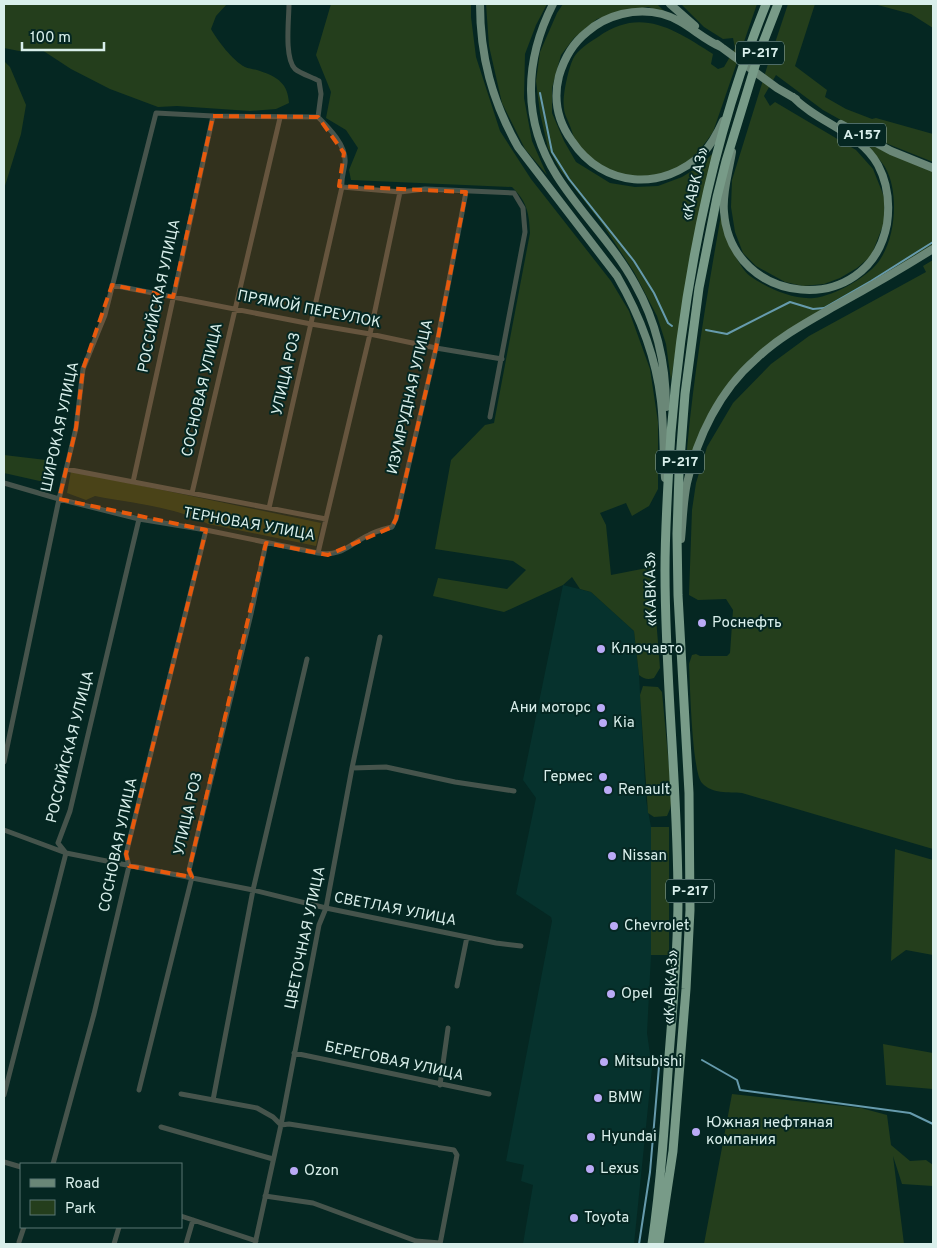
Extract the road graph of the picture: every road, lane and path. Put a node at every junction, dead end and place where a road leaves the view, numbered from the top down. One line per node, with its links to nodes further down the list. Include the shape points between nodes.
1 (289, 4): 11 (street, via 289,58 293,67 319,82)
2 (480, 4): 31 (main road, via 489,79 506,127 617,276 640,322 657,377 661,403)
3 (553, 4): 31 (main road, via 536,46 531,73 536,131 558,177 635,282 655,326 666,375)
4 (670, 4): 7 (main road, А-157)
5 (766, 4): 9 (highway, «КАВКАЗ» / Р-217)
6 (778, 4): 13 (highway, Р-217)
7 (721, 47): 8 (main road, А-157); 9 (main road, via 709,42 690,26 663,14 638,12 608,18 592,27 571,50 562,65 556,101 566,133 585,158 610,174 640,180 674,173 702,154)
8 (793, 97): 13 (main road, via 804,108 846,132 860,144 877,164 884,180 889,196 885,230 875,257 851,278 828,288 803,291 780,285 748,266 733,246 724,214 723,196); 14 (main road, А-157, via 891,151)
9 (727, 112): 31 (highway, «КАВКАЗ» / Р-217, via 700,227 683,323)
10 (212, 116): 12 (street, ШИРОКАЯ УЛИЦА); 19 (street, ШИРОКАЯ УЛИЦА, via 156,113); 20 (street, РОССИЙСКАЯ УЛИЦА)
11 (318, 117): 12 (street, ШИРОКАЯ УЛИЦА); 15 (street, УЛИЦА РОЗ, via 336,137 344,153 346,162)
12 (280, 118): 21 (street, СОСНОВАЯ УЛИЦА)
13 (734, 136): 39 (highway, «КАВКАЗ» / Р-217, via 706,249 692,336 679,473)
14 (933, 168)
15 (342, 187): 16 (street); 22 (street, УЛИЦА РОЗ)
16 (400, 192): 17 (street, via 425,189); 23 (street)
17 (466, 192): 24 (street, ИЗУМРУДНАЯ УЛИЦА); 25 (street, via 514,193 523,208 525,232)
18 (933, 249): 39 (main road, via 801,326 755,359 741,374 712,415 693,460 683,504)
19 (112, 285): 20 (street, ПРЯМОЙ ПЕРЕУЛОК); 27 (street, ШИРОКАЯ УЛИЦА, via 105,315 83,369 76,428)
20 (173, 297): 21 (street, ПРЯМОЙ ПЕРЕУЛОК); 28 (street, РОССИЙСКАЯ УЛИЦА)
21 (235, 310): 22 (street, ПРЯМОЙ ПЕРЕУЛОК); 30 (street, СОСНОВАЯ УЛИЦА)
22 (310, 324): 23 (street, ПРЯМОЙ ПЕРЕУЛОК); 33 (street, УЛИЦА РОЗ)
23 (370, 334): 24 (street, ПРЯМОЙ ПЕРЕУЛОК); 35 (street)
24 (436, 348): 25 (street, ПРЯМОЙ ПЕРЕУЛОК); 38 (street, ИЗУМРУДНАЯ УЛИЦА, via 392,527 368,535 340,552)
25 (502, 359): 26 (street)
26 (490, 417)
27 (66, 468): 28 (street, ТЕРНОВАЯ УЛИЦА); 32 (street, ШИРОКАЯ УЛИЦА)
28 (133, 482): 30 (street, ТЕРНОВАЯ УЛИЦА)
29 (4, 483): 32 (street, ТЕРНОВАЯ УЛИЦА)
30 (192, 493): 33 (street, ТЕРНОВАЯ УЛИЦА)
31 (666, 497): 43 (highway, «КАВКАЗ» / Р-217, via 665,599)
32 (59, 499): 34 (street, ТЕРНОВАЯ УЛИЦА); 44 (street, ШИРОКАЯ УЛИЦА)
33 (269, 508): 35 (street, ТЕРНОВАЯ УЛИЦА)
34 (139, 519): 36 (street, ТЕРНОВАЯ УЛИЦА); 48 (street, РОССИЙСКАЯ УЛИЦА, via 70,811 58,843)
35 (326, 519): 38 (street, ТЕРНОВАЯ УЛИЦА)
36 (206, 530): 37 (street, ТЕРНОВАЯ УЛИЦА); 50 (street, СОСНОВАЯ УЛИЦА, via 126,854)
37 (266, 543): 38 (street, ТЕРНОВАЯ УЛИЦА); 52 (street, УЛИЦА РОЗ, via 188,870)
38 (318, 553)
39 (677, 569): 42 (highway, «КАВКАЗ» / Р-217)
40 (380, 637): 45 (street, ЦВЕТОЧНАЯ УЛИЦА)
41 (307, 659): 53 (street)
42 (682, 684): 43 (highway, via 683,784 678,780); 49 (highway, «КАВКАЗ» / Р-217)
43 (672, 727): 51 (highway, «КАВКАЗ» / Р-217)
44 (4, 762)
45 (352, 768): 46 (street, via 386,766); 54 (street, ЦВЕТОЧНАЯ УЛИЦА)
46 (514, 791)
47 (4, 830): 48 (street, СВЕТЛАЯ УЛИЦА)
48 (66, 853): 50 (street, СВЕТЛАЯ УЛИЦА); 64 (street, РОССИЙСКАЯ УЛИЦА)
49 (690, 857): 51 (highway, via 687,813 683,810 679,815); 83 (highway, «КАВКАЗ» / Р-217, via 687,980 673,1150)
50 (129, 866): 52 (street, СВЕТЛАЯ УЛИЦА); 70 (street, СОСНОВАЯ УЛИЦА, via 94,1014)
51 (678, 866): 82 (highway, «КАВКАЗ» / Р-217, via 675,973)
52 (192, 877): 53 (street, СВЕТЛАЯ УЛИЦА); 61 (street, УЛИЦА РОЗ)
53 (252, 890): 54 (street, СВЕТЛАЯ УЛИЦА); 65 (street)
54 (326, 908): 55 (street, СВЕТЛАЯ УЛИЦА); 59 (street, ЦВЕТОЧНАЯ УЛИЦА)
55 (467, 937): 56 (street, СВЕТЛАЯ УЛИЦА); 57 (street)
56 (521, 946)
57 (457, 986)
58 (448, 1028): 60 (street)
59 (294, 1054): 60 (street, БЕРЕГОВАЯ УЛИЦА); 66 (street, ЦВЕТОЧНАЯ УЛИЦА)
60 (440, 1085): 63 (street, БЕРЕГОВАЯ УЛИЦА)
61 (139, 1090)
62 (181, 1094): 65 (street)
63 (489, 1094)
64 (4, 1095)
65 (213, 1100): 66 (street, via 257,1108)
66 (281, 1125): 68 (street, ЦВЕТОЧНАЯ УЛИЦА); 81 (street, via 454,1150 457,1155)
67 (161, 1127): 68 (street)
68 (273, 1159): 72 (street, ЦВЕТОЧНАЯ УЛИЦА)
69 (4, 1162): 71 (street)
70 (53, 1163)
71 (20, 1167)
72 (265, 1196): 78 (street, ЦВЕТОЧНАЯ УЛИЦА); 81 (street, via 313,1204 416,1241)
73 (182, 1216): 74 (street)
74 (194, 1220): 78 (street); 80 (street)
75 (24, 1228): 77 (street)
76 (119, 1228): 79 (street)
77 (19, 1242)
78 (255, 1242)
79 (114, 1244)
80 (186, 1244)
81 (440, 1244)
82 (652, 1244)
83 (659, 1244)

